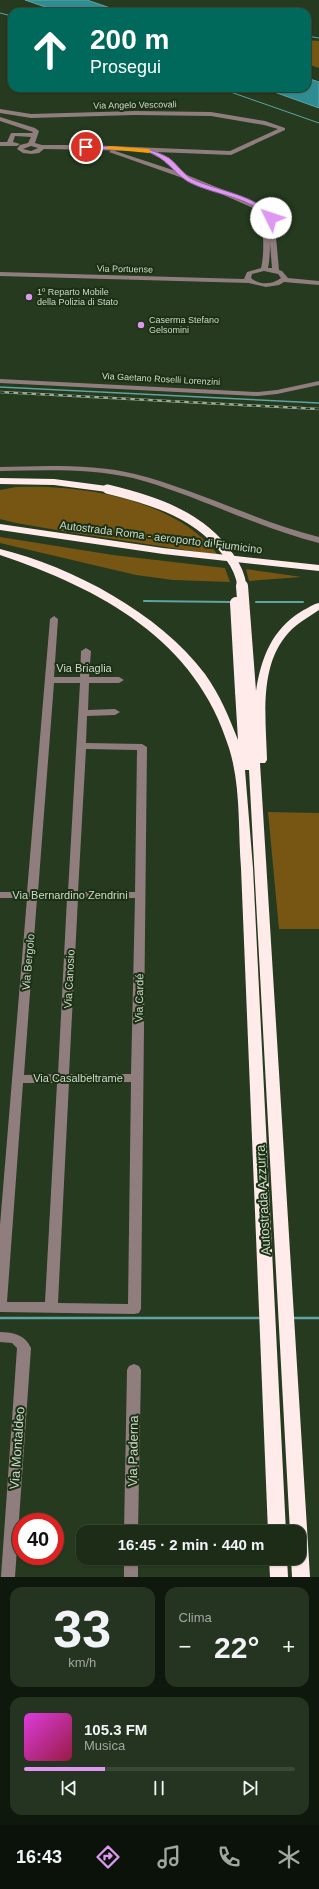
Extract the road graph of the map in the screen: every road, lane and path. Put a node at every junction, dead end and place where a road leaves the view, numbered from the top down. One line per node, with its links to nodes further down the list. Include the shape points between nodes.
1 (0, 111): 13 (street, Via Angelo Vescovali, via 32,116 209,114 271,124 282,129 235,152)
2 (0, 119): 4 (street, via 33,129 36,131)
3 (23, 134): 4 (street); 5 (street, via 13,134); 8 (street)
4 (35, 135): 6 (street)
5 (10, 142): 7 (street); 8 (street)
6 (31, 144): 8 (street); 10 (street)
7 (0, 145): 8 (street)
8 (20, 147): 10 (street, via 32,153)
9 (67, 148): 10 (street); 11 (street, via 118,145); 15 (street, via 114,152)
10 (42, 149): 16 (street, via 113,156 249,206 258,212 263,220 267,263)
11 (146, 150): 12 (street); 14 (street)
12 (165, 151): 13 (street); 14 (street)
13 (179, 151): 14 (street, via 168,155)
14 (167, 160): 15 (street)
15 (189, 179): 17 (street, via 252,203 268,213 272,224)
16 (264, 269): 17 (street); 20 (street, via 249,273)
17 (276, 271): 19 (street, via 283,274)
18 (0, 274): 20 (street, Via Portuense)
19 (283, 280): 20 (street, Via Portuense, via 264,285); 21 (street)
20 (249, 281)
21 (319, 283)
22 (0, 381): 23 (street, Via Gaetano Roselli Lorenzini, via 258,394)
23 (319, 383)
24 (0, 469): 32 (street, via 79,469 128,475 160,484 283,530)
25 (0, 481): 27 (highway, via 66,483)
26 (0, 488): 27 (highway, via 40,485)
27 (105, 491): 42 (highway, bridge, via 145,504 178,519 201,534 222,556 235,589)
28 (0, 522): 31 (highway)
29 (0, 527): 31 (highway, Autostrada Roma - aeroporto di Fiumicino)
30 (0, 533): 35 (highway, Autostrada Roma - aeroporto di Fiumicino, via 199,562)
31 (46, 534): 34 (highway, Autostrada Roma - aeroporto di Fiumicino, via 216,558)
32 (319, 540)
33 (0, 552): 47 (highway, via 52,570 104,594 150,625 191,663 214,697 226,720 236,749)
34 (319, 568)
35 (319, 574)
36 (319, 606): 46 (highway, via 298,618 279,634 265,665 262,680)
37 (54, 619): 39 (street, Via Bergolo)
38 (86, 651): 40 (street, Via Canosio)
39 (50, 680): 40 (street, Via Briaglia); 49 (street, Via Bergolo)
40 (85, 680): 41 (street, Via Briaglia); 44 (street, Via Canosio)
41 (119, 680)
42 (245, 691): 46 (highway); 47 (highway)
43 (115, 712): 44 (street)
44 (84, 713): 45 (street, Via Canosio)
45 (82, 746): 50 (street, Via Canosio); 51 (street, Via Cardé, via 142,747)
46 (261, 867): 61 (highway, Autostrada Azzurra)
47 (247, 868): 60 (highway, Autostrada Azzurra)
48 (0, 895): 49 (street, Via Bernardino Zendrini)
49 (33, 895): 50 (street, Via Bernardino Zendrini); 54 (street, Via Bergolo)
50 (74, 895): 51 (street, Via Bernardino Zendrini); 52 (street, Via Canosio)
51 (140, 895): 53 (street, Via Cardé)
52 (63, 1078): 53 (street, Via Casalbeltrame); 54 (street, Via Casalbeltrame); 56 (street, Via Canosio)
53 (138, 1078): 56 (street, Via Cardé, via 134,1309)
54 (18, 1079): 55 (street, Via Bergolo)
55 (0, 1306): 56 (street)
56 (51, 1308)
57 (0, 1337): 65 (street, Via Montaldeo, via 15,1339 22,1343 24,1348)
58 (134, 1370): 59 (street, Via Paderna)
59 (132, 1525)
60 (277, 1525)
61 (299, 1525)
62 (131, 1565): 66 (street)
63 (278, 1565): 67 (highway)
64 (300, 1565): 68 (highway)
65 (8, 1577)
66 (131, 1577)
67 (279, 1577)
68 (301, 1577)

